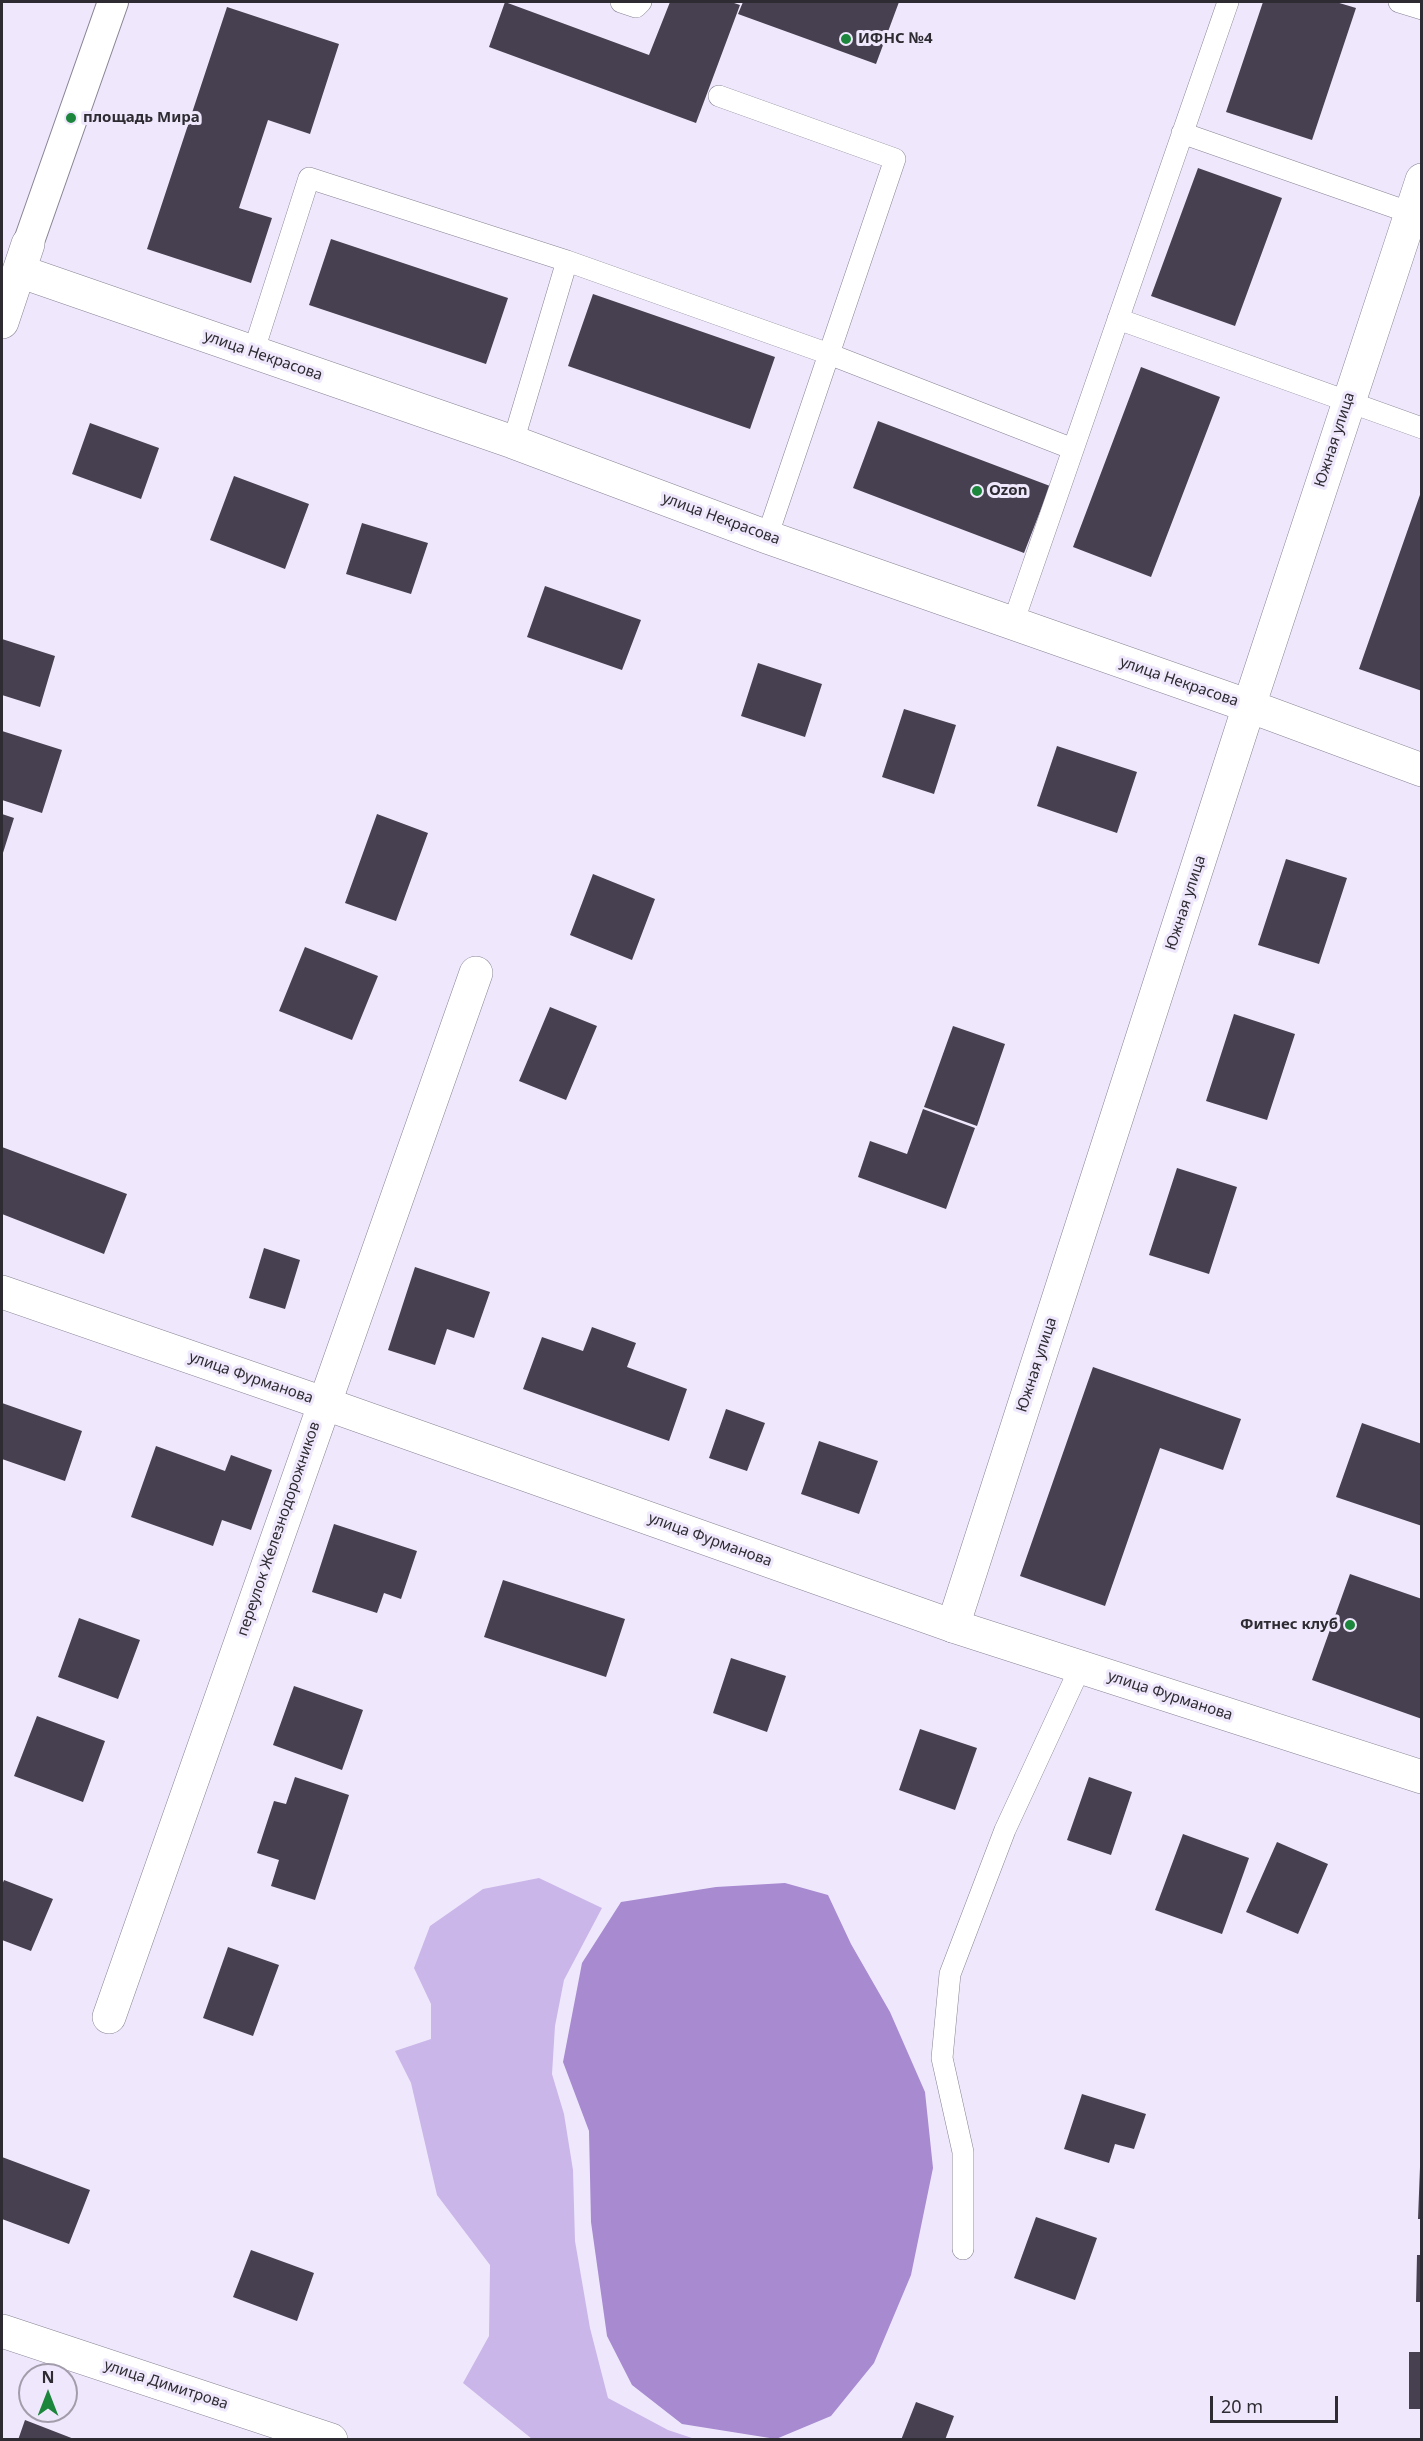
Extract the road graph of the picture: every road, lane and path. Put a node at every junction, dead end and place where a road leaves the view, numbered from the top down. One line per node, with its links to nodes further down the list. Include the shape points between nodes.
1 (113, 2): 11 (street)
2 (621, 2): 3 (lane, via 636,7)
3 (641, 2)
4 (1228, 2): 8 (lane)
5 (1399, 2): 6 (lane)
6 (1422, 9)
7 (719, 96): 16 (lane, via 895,159)
8 (1182, 133): 10 (lane); 13 (lane)
9 (1422, 180): 10 (street, Южная улица)
10 (1411, 213): 17 (street, Южная улица)
11 (24, 258): 14 (street); 15 (street, улица Некрасова)
12 (567, 261): 15 (lane, via 309,178); 16 (lane); 19 (lane)
13 (1118, 319): 17 (lane); 20 (lane)
14 (2, 322)
15 (253, 353): 19 (street, улица Некрасова)
16 (829, 354): 20 (lane); 21 (lane)
17 (1348, 402): 18 (lane); 23 (street, Южная улица)
18 (1422, 428)
19 (513, 442): 21 (street, улица Некрасова)
20 (1073, 449): 22 (lane)
21 (767, 537): 22 (street, улица Некрасова)
22 (1013, 623): 23 (street, улица Некрасова)
23 (1249, 706): 24 (street, улица Некрасова); 28 (street, Южная улица)
24 (1422, 770)
25 (476, 973): 27 (street, переулок Железнодорожников)
26 (2, 1292): 27 (street, улица Фурманова)
27 (323, 1403): 28 (street, улица Фурманова); 31 (street, переулок Железнодорожников)
28 (953, 1626): 29 (street, улица Фурманова)
29 (1080, 1668): 30 (street, улица Фурманова); 32 (lane, via 1005,1830 950,1974 942,2058 963,2152)
30 (1422, 1777)
31 (109, 2017)
32 (963, 2248)
33 (2, 2331): 34 (street, улица Димитрова)
34 (331, 2439)

